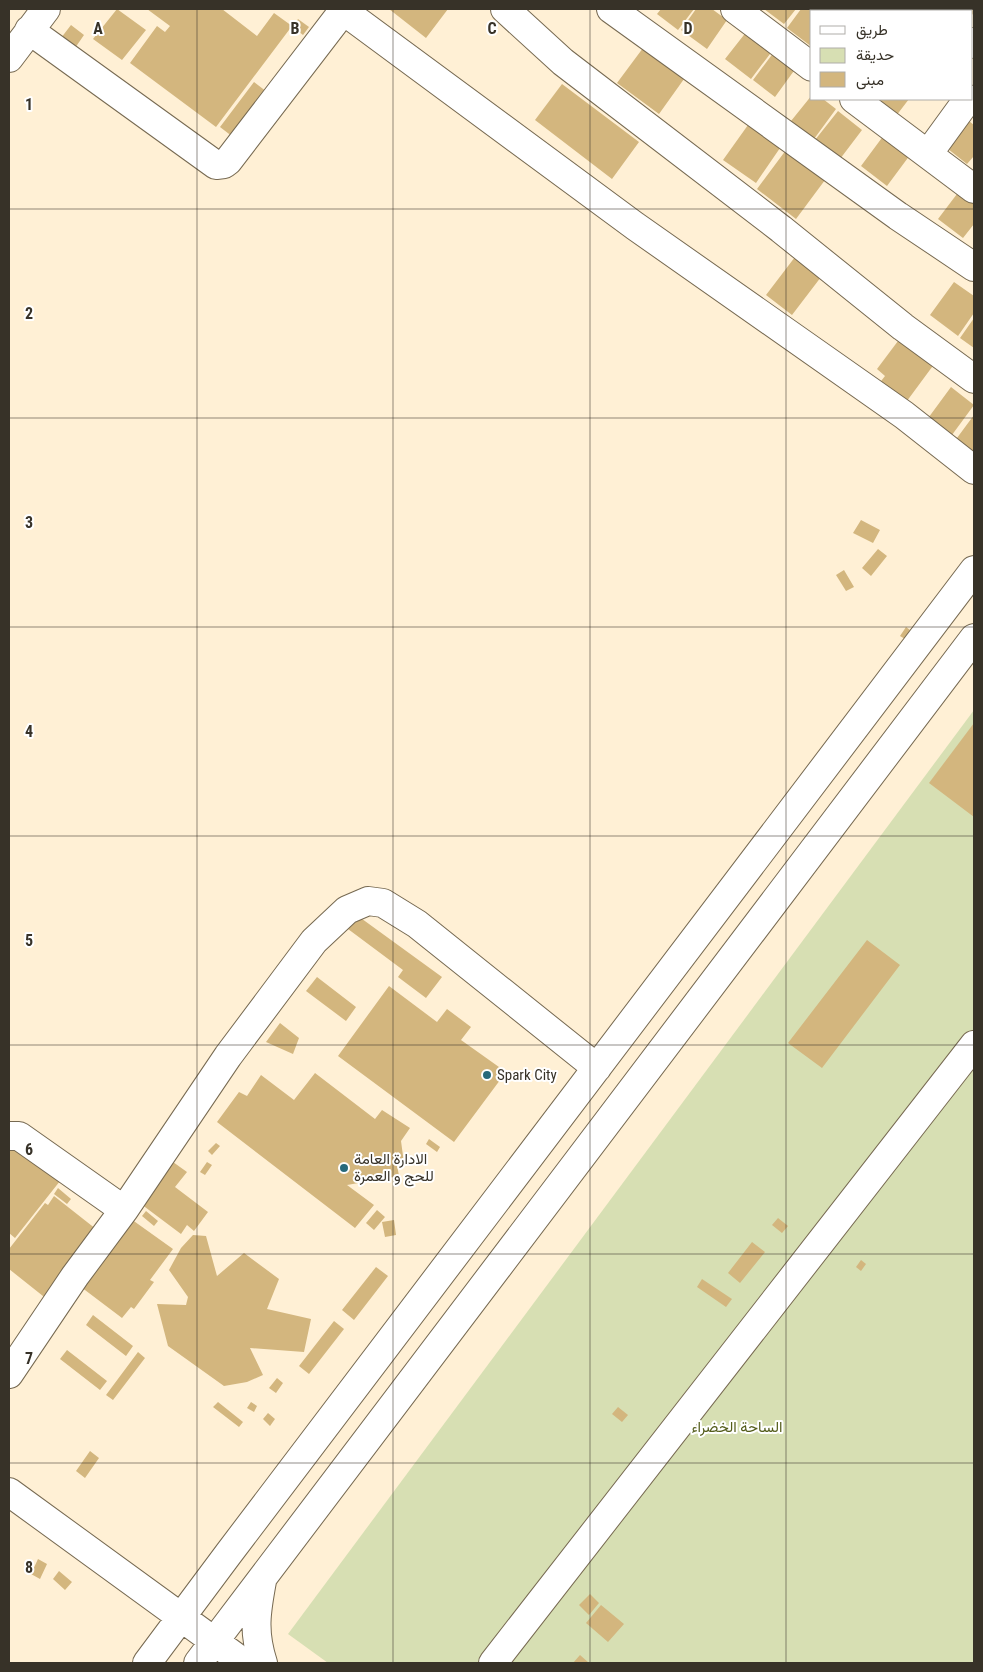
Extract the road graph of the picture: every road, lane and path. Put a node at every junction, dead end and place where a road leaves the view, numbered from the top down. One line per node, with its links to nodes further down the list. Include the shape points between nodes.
1 (46, 9): 6 (street)
2 (505, 9): 14 (street, via 564,62)
3 (611, 9): 13 (street)
4 (735, 9): 8 (street)
5 (342, 10): 6 (street, via 228,161 216,165); 15 (street, via 627,221 904,415)
6 (29, 30): 7 (street)
7 (9, 58)
8 (810, 65)
9 (855, 100): 11 (street)
10 (967, 100): 11 (street)
11 (928, 154): 12 (street)
12 (974, 190)
13 (974, 267)
14 (974, 379)
15 (974, 470)
16 (974, 570): 19 (street)
17 (974, 638): 24 (street)
18 (974, 1045): 31 (street)
19 (597, 1068): 21 (street, via 418,924 383,903 368,901 347,910 314,940 228,1056); 25 (street)
20 (9, 1136): 21 (street, via 19,1136)
21 (124, 1210): 22 (street)
22 (9, 1374)
23 (9, 1492): 25 (street)
24 (262, 1578): 26 (street); 30 (street, via 256,1623 257,1645)
25 (181, 1616): 26 (street); 27 (street)
26 (215, 1642): 28 (street); 29 (street)
27 (147, 1663)
28 (198, 1663)
29 (244, 1663)
30 (264, 1663)
31 (494, 1663)

